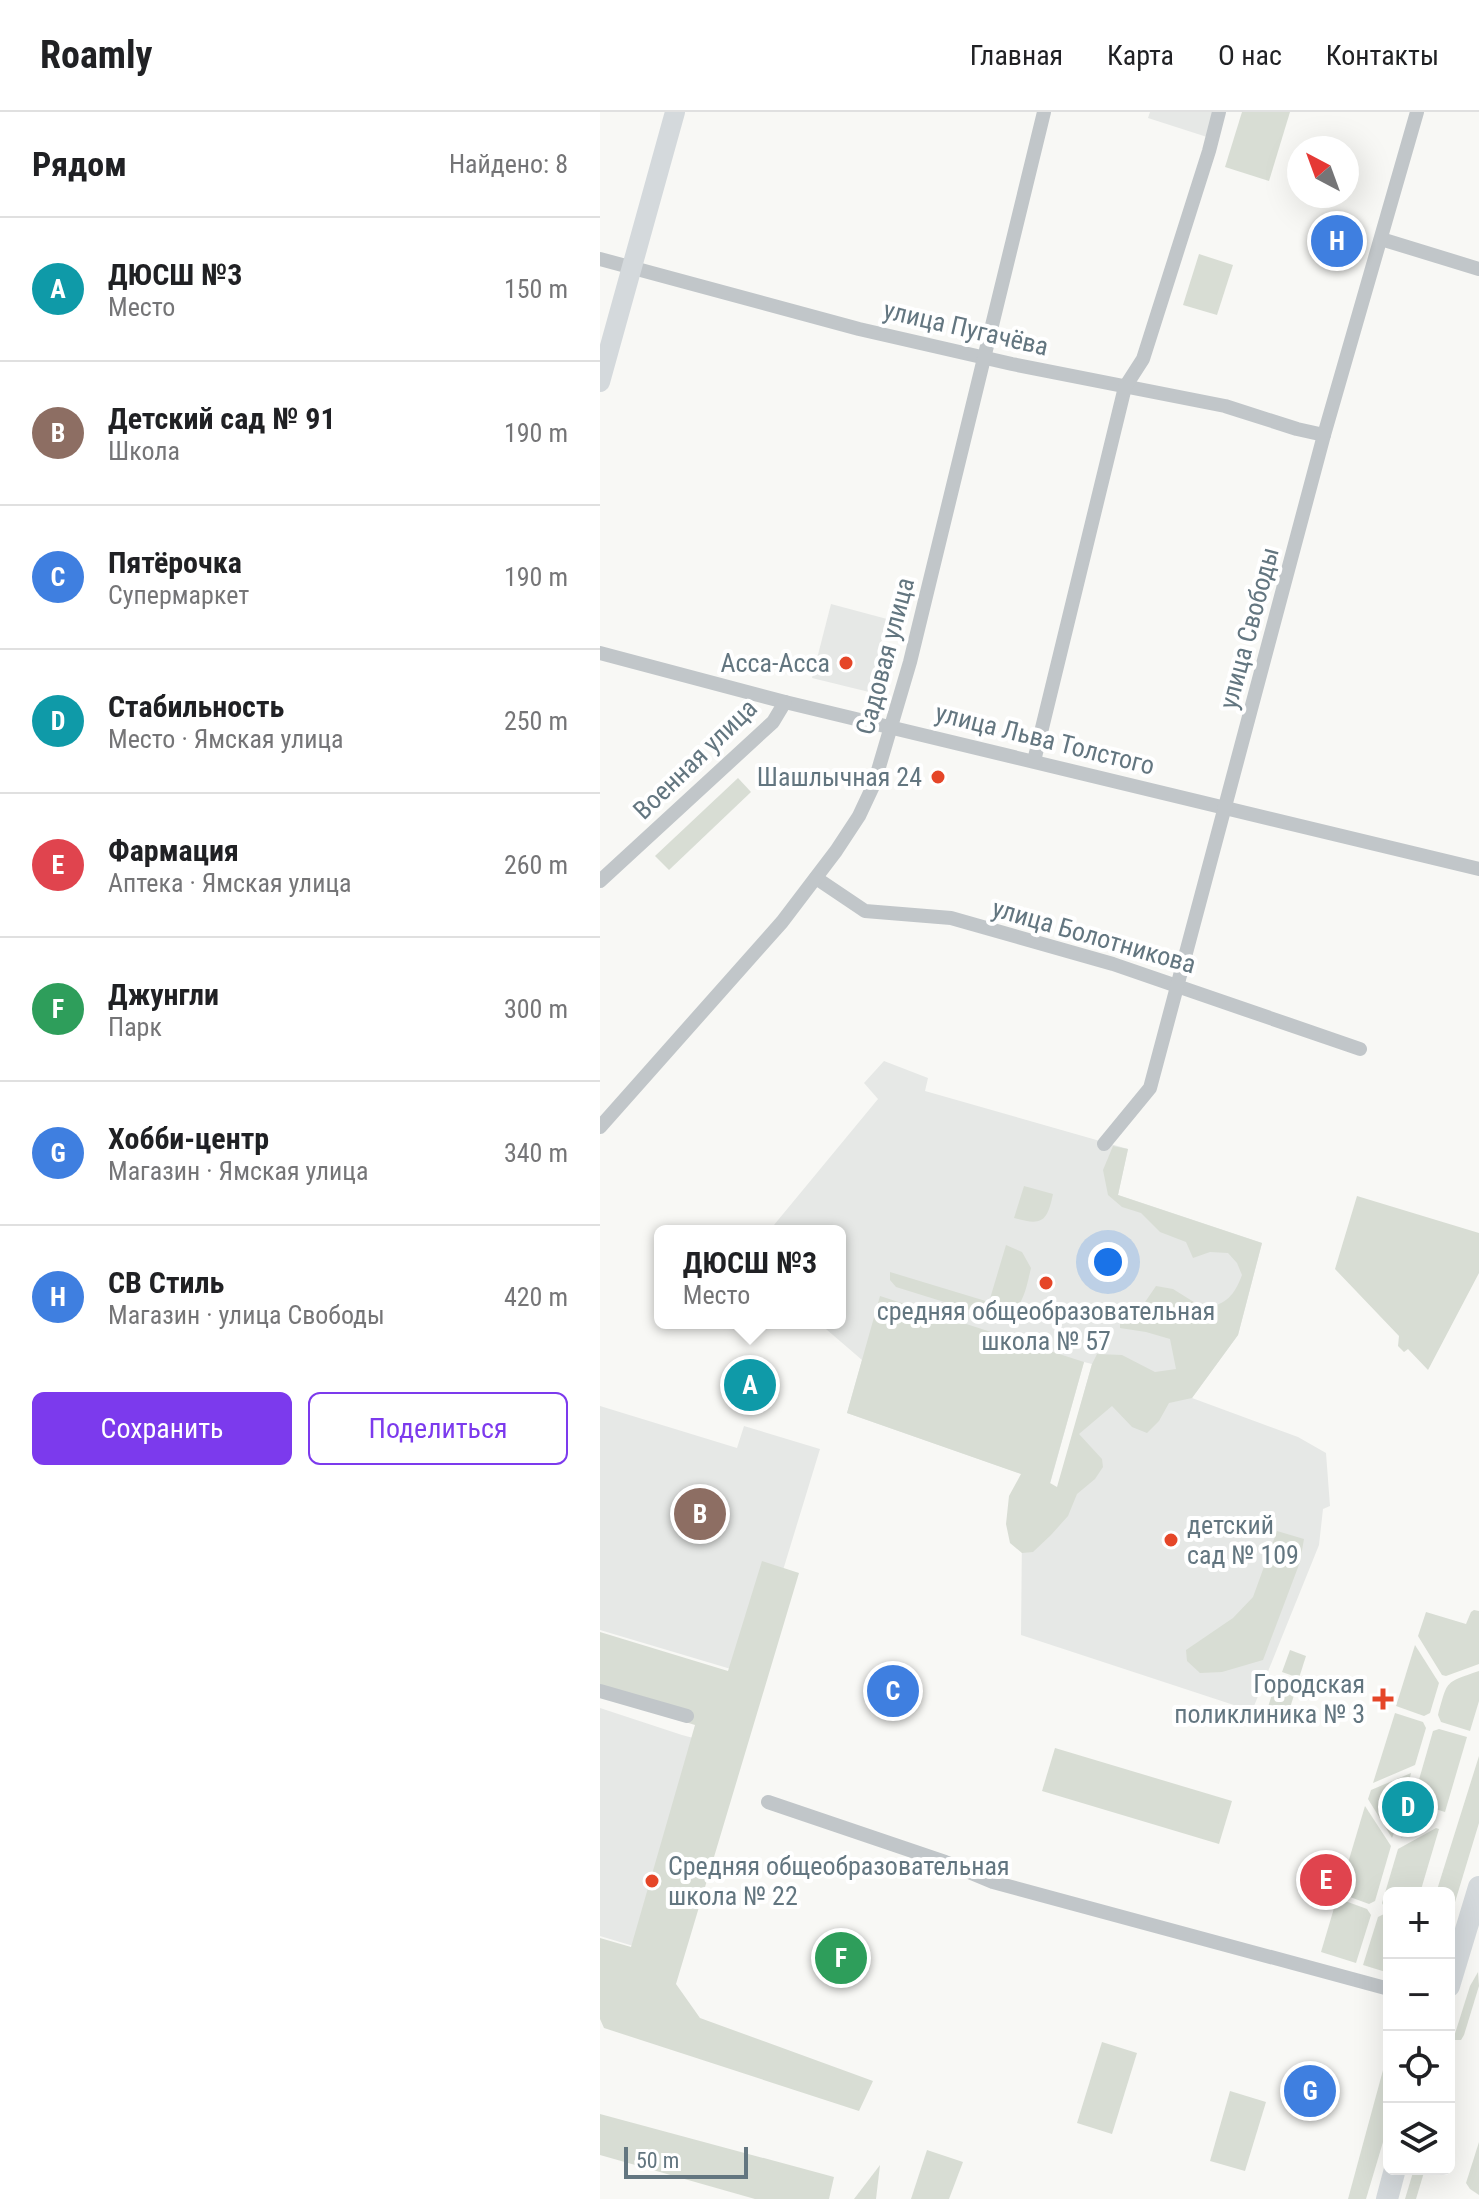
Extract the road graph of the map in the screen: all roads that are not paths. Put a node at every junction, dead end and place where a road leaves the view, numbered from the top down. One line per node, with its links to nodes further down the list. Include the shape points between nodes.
1 (675, 112): 7 (street)
2 (1044, 112): 9 (street, Садовая улица)
3 (1219, 112): 11 (street, via 1143,359)
4 (1417, 112): 5 (street, улица Свободы)
5 (1381, 239): 8 (street); 12 (street, улица Свободы)
6 (600, 259): 7 (street, улица Пугачёва)
7 (633, 268): 9 (street, улица Пугачёва); 10 (street)
8 (1479, 269)
9 (984, 357): 11 (street, улица Пугачёва); 15 (street, Садовая улица)
10 (600, 382)
11 (1125, 387): 12 (street, улица Пугачёва, via 1225,406); 16 (street)
12 (1324, 435): 17 (street, улица Свободы)
13 (600, 653): 14 (street, улица Льва Толстого)
14 (785, 702): 15 (street, улица Льва Толстого); 20 (street, Военная улица, via 773,722)
15 (891, 727): 16 (street, улица Льва Толстого); 19 (street, Садовая улица, via 859,816)
16 (1034, 761): 17 (street, улица Льва Толстого)
17 (1226, 808): 18 (street, улица Льва Толстого); 21 (street, улица Свободы)
18 (1479, 869)
19 (816, 878): 21 (street, улица Болотникова, via 865,911 951,918); 23 (street, Садовая улица)
20 (600, 881)
21 (1177, 985): 22 (street, улица Болотникова); 24 (street, улица Свободы, via 1150,1088)
22 (1360, 1049)
23 (600, 1127)
24 (1104, 1144)
25 (600, 1691): 26 (street)
26 (687, 1716)
27 (768, 1802): 30 (street, via 993,1882)
28 (1479, 1887): 29 (main road)
29 (1455, 1966)
30 (1383, 1987)
31 (1393, 2175): 32 (main road)
32 (1387, 2199)

